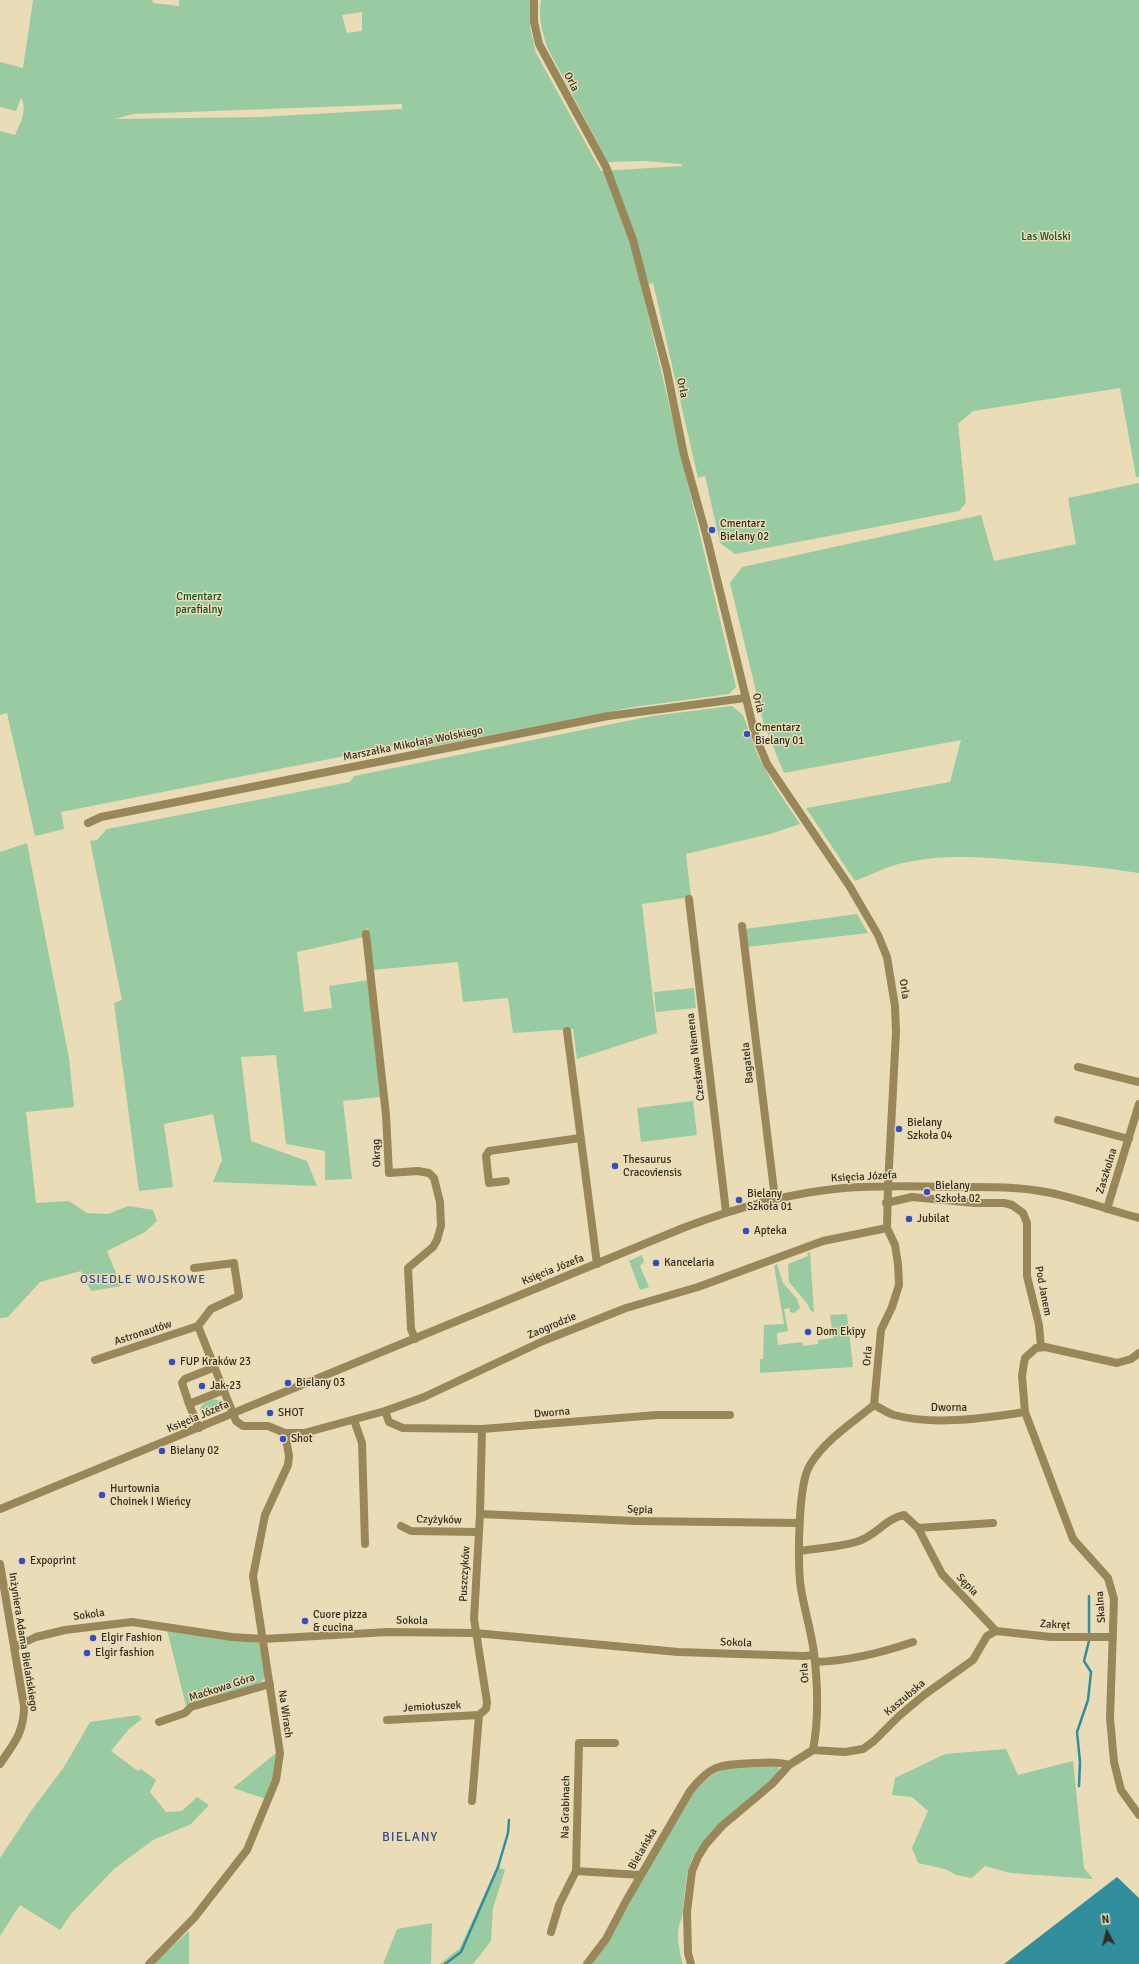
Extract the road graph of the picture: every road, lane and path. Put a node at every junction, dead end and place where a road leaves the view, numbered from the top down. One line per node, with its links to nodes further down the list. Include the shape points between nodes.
1 (534, 0): 2 (street, Orla, via 534,22 539,44 606,167 633,240)
2 (745, 698): 3 (street, Marszałka Mikołaja Wolskiego, via 608,716 109,816); 15 (street, Orla, via 767,764 850,887 878,935 886,957 894,999 896,1032)
3 (88, 823)
4 (689, 899): 19 (street, Czesława Niemena)
5 (742, 926): 16 (street, Bagatela)
6 (366, 934): 25 (street, Okrąg, via 386,1115 389,1174 418,1171 429,1173 434,1178 442,1209 439,1234 433,1247 408,1268 411,1329)
7 (567, 1031): 12 (street)
8 (1078, 1067): 9 (street)
9 (1139, 1082)
10 (1139, 1104): 13 (street, Zaszkolna)
11 (1058, 1120): 13 (street, Zaszkolna)
12 (580, 1138): 14 (street, via 489,1151 486,1156 489,1183); 22 (street)
13 (1129, 1139): 18 (street, Zaszkolna)
14 (506, 1181)
15 (888, 1186): 16 (street, Księcia Józefa, via 842,1188); 17 (street, Orla); 18 (street, Księcia Józefa, via 1018,1188 1045,1192)
16 (774, 1199): 19 (street, Księcia Józefa)
17 (886, 1203): 21 (street, Orla); 26 (street, Pod Janem, via 912,1197 1004,1203 1023,1212 1027,1223 1027,1276)
18 (1107, 1210): 20 (street, Księcia Józefa)
19 (726, 1212): 22 (street, Księcia Józefa)
20 (1139, 1218)
21 (887, 1228): 32 (street, Orla, via 895,1245 898,1285 892,1307 881,1330); 33 (street, Zaogrodzie, via 823,1241 698,1287 626,1308 543,1341 424,1397)
22 (597, 1264): 25 (street, Księcia Józefa)
23 (194, 1268): 24 (street, via 234,1263 239,1296 211,1309)
24 (198, 1326): 28 (street, Astronautów); 29 (street)
25 (415, 1339): 35 (street, Księcia Józefa)
26 (1041, 1347): 27 (street, via 1117,1363 1131,1359); 34 (street, via 1031,1351 1025,1358 1022,1376)
27 (1139, 1352)
28 (95, 1360)
29 (216, 1367): 30 (street); 31 (street, via 185,1379 182,1383)
30 (224, 1390): 31 (street); 35 (street)
31 (189, 1404): 38 (street)
32 (874, 1405): 34 (street, Dworna, via 893,1415 929,1420 972,1419); 43 (street, Orla, via 822,1448 809,1466 802,1482)
33 (385, 1411): 37 (street, Zaogrodzie); 39 (street, Dworna, via 389,1422 403,1428)
34 (1025, 1412): 53 (street, Skalna, via 1073,1539 1108,1578 1114,1599)
35 (233, 1414): 38 (street, Księcia Józefa); 40 (street, Zaogrodzie, via 243,1426 268,1426)
36 (730, 1415): 39 (street, Dworna, via 657,1415)
37 (354, 1420): 40 (street, Zaogrodzie, via 304,1433); 48 (street, via 362,1443)
38 (199, 1428): 41 (street, Księcia Józefa)
39 (482, 1429): 42 (street, Puszczyków)
40 (285, 1433): 54 (street, Na Wirach, via 288,1465 265,1515 254,1565 255,1599)
41 (0, 1509)
42 (480, 1514): 43 (street, Sępia, via 635,1521); 47 (street, Puszczyków)
43 (800, 1523): 49 (street, Orla)
44 (993, 1523): 46 (street)
45 (401, 1526): 47 (street, Czyżyków, via 411,1531)
46 (918, 1528): 49 (street, Sępia, via 904,1515 893,1518 875,1534 857,1542); 51 (street, Sępia, via 942,1574)
47 (478, 1532): 52 (street, Puszczyków)
48 (365, 1544)
49 (800, 1551): 57 (street, Orla, via 800,1582 812,1633)
50 (0, 1564): 56 (street, Inżyniera Adama Bielańskiego)
51 (996, 1631): 53 (street, Zakręt, via 1051,1637); 63 (street, Kaszubska, via 987,1636 972,1660 924,1695 864,1749 845,1752)
52 (475, 1633): 54 (street, Sokola, via 388,1632); 57 (street, Sokola, via 678,1652 804,1656); 59 (street, Puszczyków, via 487,1702 486,1709)
53 (1113, 1637): 67 (street, Skalna, via 1110,1718 1114,1762 1121,1790)
54 (263, 1639): 56 (street, Sokola, via 232,1638 132,1622 65,1630 36,1637); 58 (street, Na Wirach)
55 (913, 1642): 57 (street, via 860,1656)
56 (14, 1647): 64 (street, Inżyniera Adama Bielańskiego, via 24,1706 24,1722 20,1734)
57 (815, 1659): 63 (street, Orla, via 817,1726)
58 (270, 1684): 61 (street, Maćkowa Góra, via 191,1707 185,1714); 71 (street, Na Wirach, via 280,1753 279,1766 252,1840 194,1918)
59 (479, 1715): 60 (street, Jemiołuszek); 66 (street, Puszczyków)
60 (387, 1720)
61 (159, 1722)
62 (615, 1743): 68 (street, Na Grabinach, via 579,1743)
63 (813, 1750): 65 (street)
64 (0, 1764)
65 (788, 1764): 69 (street, Bielańska, via 734,1763 720,1766 702,1776 690,1791); 73 (street, via 772,1784 722,1826 698,1857 692,1871 687,1912)
66 (472, 1801)
67 (1139, 1815)
68 (576, 1871): 69 (street); 70 (street, Na Grabinach, via 559,1905)
69 (641, 1875): 72 (street, Bielańska, via 606,1939)
70 (551, 1932)
71 (149, 1964)
72 (587, 1964)
73 (690, 1964)

